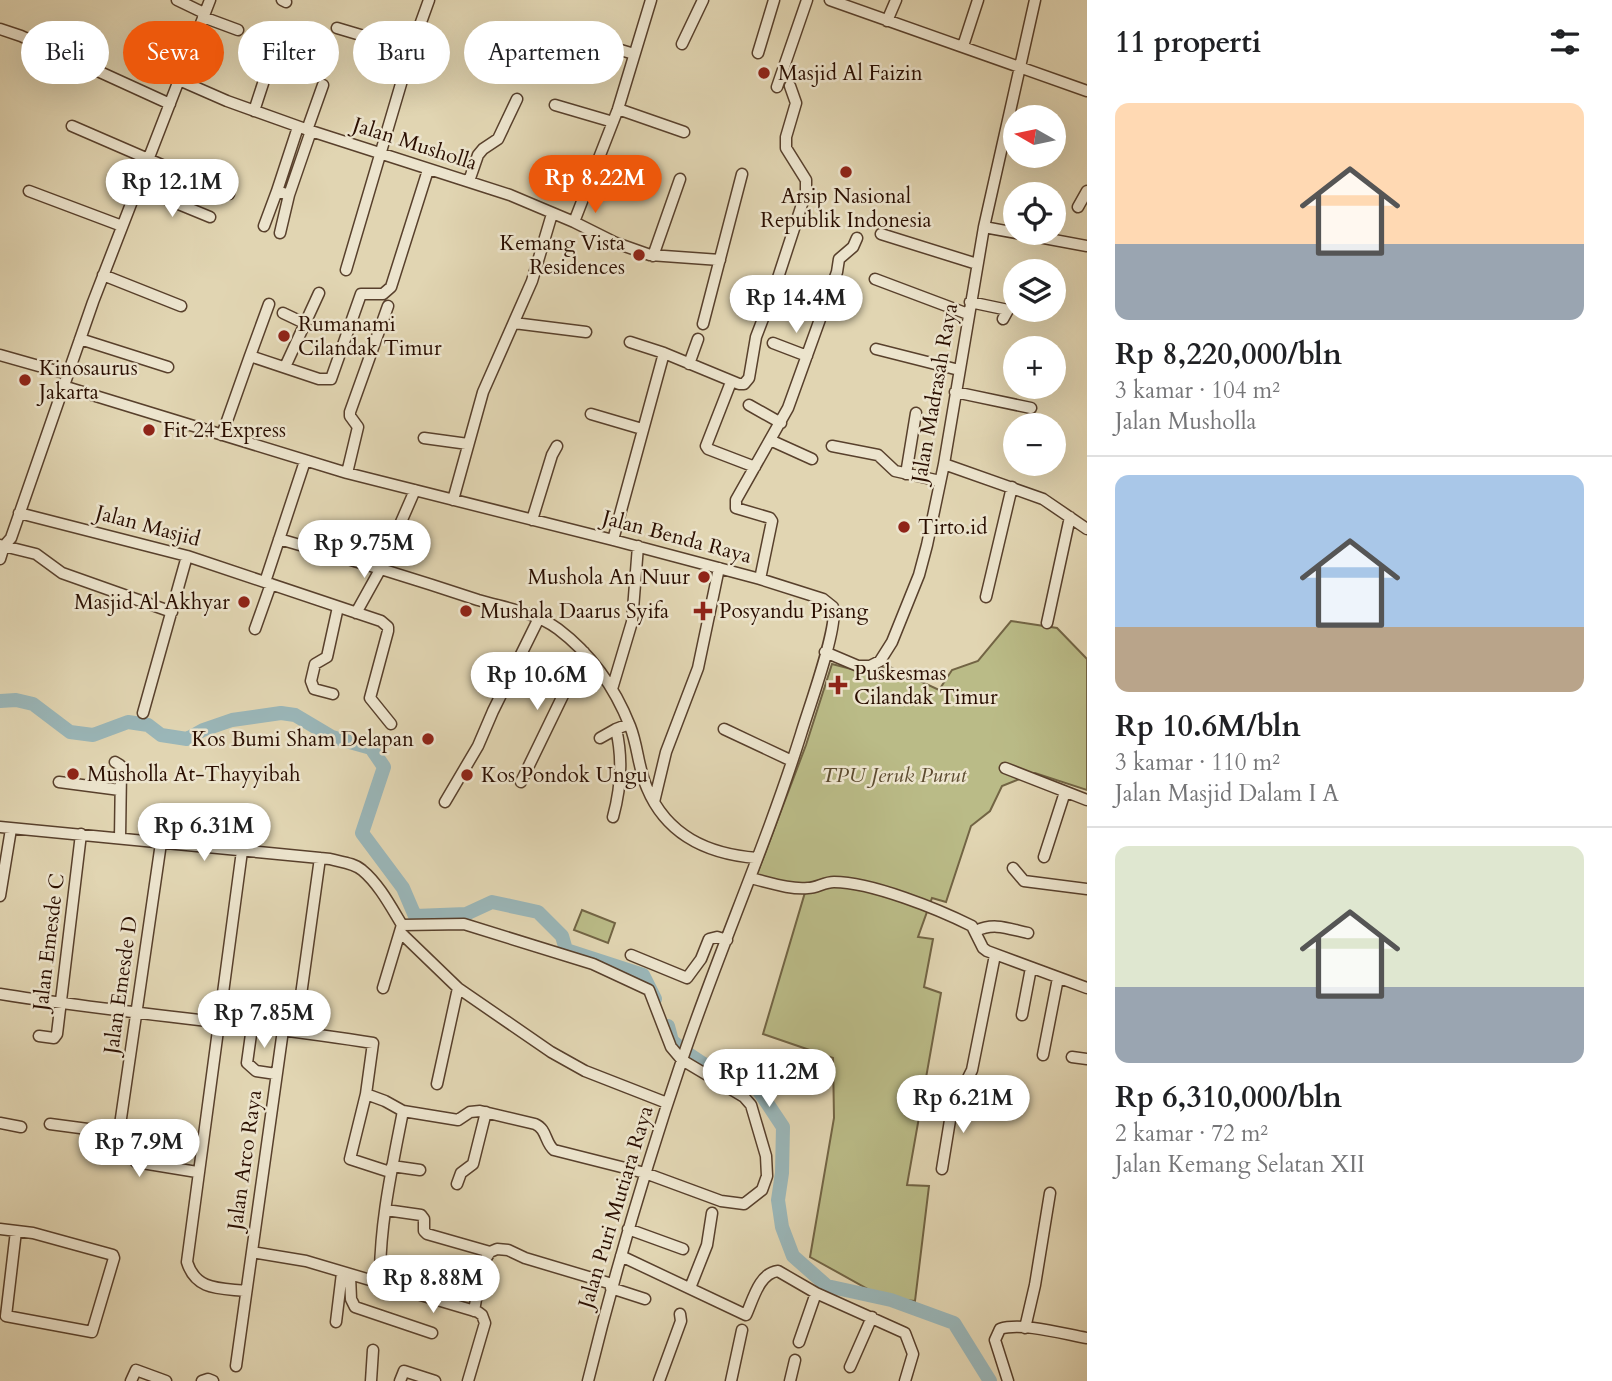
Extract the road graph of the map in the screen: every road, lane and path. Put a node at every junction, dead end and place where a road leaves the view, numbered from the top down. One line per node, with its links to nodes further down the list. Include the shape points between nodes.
1 (177, 0): 12 (street)
2 (210, 0): 12 (street)
3 (429, 0): 14 (street)
4 (651, 0): 22 (street)
5 (703, 0): 18 (street)
6 (774, 0): 21 (street)
7 (807, 0): 30 (street)
8 (830, 0): 15 (street)
9 (896, 0): 15 (street)
10 (978, 0): 19 (street)
11 (1035, 0): 23 (street, Jalan Madrasah Raya)
12 (204, 15): 13 (street); 17 (street)
13 (202, 21)
14 (421, 21)
15 (887, 21): 19 (street)
16 (0, 29): 33 (street)
17 (238, 30)
18 (682, 44)
19 (964, 46): 23 (street)
20 (624, 51): 22 (street)
21 (758, 53)
22 (634, 54): 35 (street)
23 (1018, 66): 31 (street); 59 (street, Jalan Madrasah Raya)
24 (178, 84): 33 (street)
25 (189, 84): 36 (street, Jalan Musholla)
26 (263, 84): 36 (street)
27 (400, 84): 41 (street)
28 (323, 85): 39 (street)
29 (790, 86): 96 (street, via 796,103 786,143 806,180 805,200 756,337 749,378 742,384)
30 (777, 87)
31 (1087, 91)
32 (517, 99): 46 (street, via 498,139 478,155)
33 (170, 104): 42 (street)
34 (555, 105): 37 (street)
35 (618, 109): 37 (street); 40 (street)
36 (254, 111): 39 (street, Jalan Musholla)
37 (613, 122): 56 (street)
38 (72, 126): 42 (street)
39 (305, 129): 41 (street, Jalan Musholla); 49 (street); 52 (street)
40 (684, 132)
41 (379, 153): 43 (street, Jalan Musholla); 67 (street)
42 (148, 160): 47 (street); 51 (street)
43 (428, 170): 46 (street, Jalan Musholla); 93 (street, via 391,287 383,294 361,294 331,379)
44 (743, 174): 65 (street)
45 (680, 179): 64 (street)
46 (469, 181): 54 (street, Jalan Musholla)
47 (137, 187): 55 (street); 57 (street)
48 (29, 191): 57 (street)
49 (277, 191): 52 (street); 58 (street)
50 (1087, 191): 53 (street)
51 (229, 194)
52 (289, 194): 60 (street)
53 (1079, 208)
54 (552, 214): 56 (street, Jalan Musholla); 79 (street, via 536,272)
55 (209, 217)
56 (574, 222): 64 (street, Jalan Musholla)
57 (122, 226): 68 (street)
58 (264, 226)
59 (984, 227): 63 (street); 66 (street, Jalan Madrasah Raya)
60 (280, 233)
61 (881, 234): 66 (street)
62 (857, 238): 90 (street, via 839,258)
63 (1087, 246)
64 (653, 256): 65 (street, Jalan Musholla)
65 (720, 260): 80 (street)
66 (977, 264): 71 (street, Jalan Madrasah Raya)
67 (346, 270)
68 (103, 275): 73 (street); 82 (street)
69 (875, 279): 77 (street)
70 (319, 293): 78 (street)
71 (970, 302): 75 (street); 77 (street, Jalan Madrasah Raya)
72 (269, 304): 89 (street)
73 (181, 306)
74 (388, 306): 115 (street, via 350,412 358,427)
75 (1003, 311)
76 (283, 313): 78 (street)
77 (968, 314): 94 (street, Jalan Madrasah Raya)
78 (304, 323): 93 (street)
79 (514, 323): 81 (street); 108 (street, via 489,375)
80 (703, 324)
81 (586, 332)
82 (80, 339): 92 (street); 95 (street)
83 (698, 339): 91 (street)
84 (630, 342): 87 (street)
85 (773, 342): 90 (street)
86 (876, 349): 94 (street)
87 (664, 353): 91 (street); 104 (street)
88 (0, 355): 95 (street)
89 (250, 356): 93 (street); 105 (street)
90 (807, 356): 103 (street)
91 (689, 365): 96 (street)
92 (168, 367)
93 (285, 367)
94 (959, 370): 98 (street, Jalan Madrasah Raya)
95 (66, 374): 97 (street)
96 (732, 382): 114 (street, via 706,446)
97 (62, 386): 105 (street, Jalan Benda Raya); 121 (street)
98 (955, 392): 100 (street); 113 (street, Jalan Madrasah Raya)
99 (748, 405): 103 (street)
100 (1031, 408)
101 (916, 413): 116 (street)
102 (591, 414): 104 (street)
103 (780, 424): 107 (street)
104 (642, 429): 126 (street)
105 (222, 435): 112 (street, Jalan Benda Raya)
106 (424, 438): 108 (street)
107 (770, 440): 111 (street); 114 (street)
108 (468, 444): 120 (street)
109 (557, 446): 123 (street)
110 (832, 446): 116 (street, via 878,455 895,471)
111 (812, 459)
112 (305, 461): 115 (street, Jalan Benda Raya); 125 (street)
113 (944, 464): 117 (street, Jalan Madrasah Raya); 118 (street)
114 (755, 467): 133 (street, via 736,506 772,521)
115 (346, 473): 119 (street, Jalan Benda Raya)
116 (906, 474): 117 (street)
117 (940, 481): 143 (street, Jalan Madrasah Raya, via 919,575 885,656 865,666)
118 (1012, 487): 122 (street, via 1043,499); 135 (street)
119 (415, 489): 120 (street, Jalan Benda Raya); 131 (street)
120 (453, 500): 123 (street, Jalan Benda Raya)
121 (19, 513): 127 (street, via 11,538); 129 (street, Jalan Masjid)
122 (1070, 517): 124 (street); 140 (street)
123 (531, 520): 126 (street, Jalan Benda Raya)
124 (1087, 529)
125 (279, 539): 131 (street); 134 (street)
126 (613, 540): 128 (street, Jalan Benda Raya)
127 (2, 545): 130 (street); 137 (street, via 36,554 62,573)
128 (638, 546): 132 (street, Jalan Benda Raya); 144 (street, via 632,622)
129 (187, 556): 134 (street, Jalan Masjid); 137 (street)
130 (0, 559)
131 (381, 568): 138 (street); 139 (street)
132 (719, 568): 133 (street, Jalan Benda Raya); 161 (street, via 698,668 666,752)
133 (760, 579): 143 (street, Jalan Benda Raya, via 831,604 835,616)
134 (268, 583): 136 (street, Jalan Masjid); 141 (street)
135 (986, 597)
136 (338, 607): 138 (street, Jalan Masjid); 145 (street, via 327,657 316,664 311,681 314,689)
137 (172, 612): 146 (street)
138 (356, 612): 147 (street, Jalan Masjid, via 381,621 388,631 370,700)
139 (539, 618): 142 (street); 160 (street, via 478,746)
140 (1047, 623)
141 (254, 629)
142 (584, 652): 144 (street); 156 (street)
143 (825, 652): 152 (street, Jalan Benda Raya)
144 (612, 689): 148 (street)
145 (333, 694)
146 (143, 713)
147 (391, 724)
148 (629, 724): 149 (street); 161 (street)
149 (616, 729): 151 (street); 162 (street, via 620,773)
150 (723, 729): 152 (street)
151 (600, 738)
152 (792, 761): 170 (street, Jalan Benda Raya)
153 (114, 762): 157 (street, via 121,767)
154 (1005, 768): 158 (street)
155 (59, 782): 157 (street)
156 (520, 782)
157 (120, 790): 165 (street)
158 (1065, 792): 159 (street); 168 (street)
159 (1087, 800)
160 (445, 802)
161 (654, 802): 170 (street, via 696,843 712,851)
162 (613, 817)
163 (6, 828): 164 (street); 174 (street)
164 (81, 834): 165 (street); 189 (street, Jalan Emesde C)
165 (120, 838): 166 (street)
166 (161, 843): 167 (street); 190 (street, Jalan Emesde D)
167 (242, 851): 169 (street); 192 (street)
168 (1044, 857)
169 (320, 858): 175 (street, via 362,870); 195 (street)
170 (757, 858): 172 (street, Jalan Benda Raya)
171 (1013, 868): 173 (street, via 1024,881)
172 (750, 878): 176 (street, via 803,888 832,881 859,885 960,920); 178 (street, Jalan Benda Raya)
173 (1087, 889)
174 (0, 897)
175 (401, 929): 185 (street); 186 (street); 197 (street, via 464,924 593,964 646,988 671,1046)
176 (976, 931): 177 (street, via 995,925); 180 (street, via 984,949)
177 (1028, 933)
178 (727, 940): 182 (street, via 709,939); 184 (street, Jalan Benda Raya)
179 (631, 955): 182 (street, via 684,978)
180 (995, 955): 181 (street); 203 (street, via 972,1070)
181 (1031, 968): 183 (street); 191 (street)
182 (691, 975): 184 (street)
183 (1058, 978): 187 (street); 198 (street)
184 (710, 984): 197 (street, Jalan Benda Raya)
185 (383, 988)
186 (458, 988): 202 (street); 206 (street, via 585,1071)
187 (1087, 988)
188 (0, 995): 189 (street)
189 (61, 1004): 190 (street); 196 (street, Jalan Emesde C, via 56,1037)
190 (137, 1014): 192 (street); 212 (street, Jalan Emesde D)
191 (1022, 1015)
192 (217, 1023): 193 (street); 213 (street)
193 (252, 1027): 194 (street); 201 (street, Jalan Arco Raya, via 247,1063 257,1071)
194 (283, 1030): 195 (street); 201 (street, Jalan Arco Raya)
195 (296, 1031): 204 (street, via 373,1043)
196 (39, 1036)
197 (684, 1054): 206 (street, Jalan Puri Mutiara Raya); 218 (street, via 751,1105 768,1170 762,1190 745,1202 721,1201)
198 (1044, 1055)
199 (1072, 1057): 200 (street)
200 (1087, 1059)
201 (276, 1074): 227 (street, Jalan Arco Raya)
202 (437, 1084)
203 (962, 1090): 205 (street); 215 (street, via 952,1108)
204 (366, 1094): 207 (street); 214 (street, via 350,1159)
205 (979, 1095)
206 (667, 1103): 218 (street, Jalan Puri Mutiara Raya)
207 (404, 1111): 208 (street, via 454,1120 474,1111); 214 (street)
208 (486, 1112): 218 (street, via 538,1125 554,1150); 219 (street, via 473,1164 461,1173)
209 (0, 1123): 211 (street)
210 (50, 1124): 212 (street)
211 (21, 1127)
212 (125, 1133): 213 (street); 217 (street, via 136,1162)
213 (201, 1144): 217 (street)
214 (391, 1169): 216 (street); 221 (street)
215 (942, 1169)
216 (420, 1170)
217 (197, 1172): 235 (street, via 189,1270 201,1284)
218 (645, 1173): 224 (street, Jalan Puri Mutiara Raya)
219 (457, 1184)
220 (1050, 1193): 242 (street)
221 (386, 1210): 228 (street, via 421,1215 427,1234); 231 (street)
222 (712, 1213): 234 (street, via 707,1245)
223 (0, 1229): 225 (street)
224 (628, 1229): 226 (street); 229 (street, Jalan Puri Mutiara Raya)
225 (16, 1231): 233 (street); 233 (street, via 110,1253 114,1258 91,1333 9,1318)
226 (684, 1249)
227 (252, 1252): 230 (street, Jalan Arco Raya); 235 (street, Jalan Arco Raya)
228 (490, 1252): 232 (street, via 508,1250); 238 (street, via 482,1265)
229 (621, 1256): 232 (street, Jalan Puri Mutiara Raya); 234 (street)
230 (346, 1274): 231 (street, Jalan Arco Raya); 241 (street); 244 (street, via 355,1307)
231 (380, 1284): 238 (street, Jalan Arco Raya)
232 (611, 1286): 237 (street); 259 (street, Jalan Puri Mutiara Raya)
233 (4, 1287)
234 (690, 1288): 236 (street, via 746,1315 764,1277 774,1271)
235 (246, 1291): 249 (street, Jalan Arco Raya)
236 (816, 1293): 240 (street); 246 (street)
237 (645, 1300)
238 (474, 1311): 258 (street, via 482,1315 485,1324)
239 (680, 1314): 260 (street)
240 (872, 1317): 250 (street); 263 (street, via 907,1335 914,1354)
241 (336, 1322)
242 (1025, 1328): 245 (street); 264 (street, via 1000,1329 995,1340)
243 (742, 1330): 261 (street)
244 (432, 1333)
245 (1083, 1337)
246 (799, 1342)
247 (373, 1350): 255 (street)
248 (795, 1360): 262 (street)
249 (236, 1366)
250 (850, 1367)
251 (131, 1381): 252 (street, via 136,1370)
252 (166, 1381)
253 (202, 1381): 254 (street)
254 (213, 1381)
255 (371, 1381)
256 (400, 1381): 257 (street, via 404,1371)
257 (435, 1381)
258 (468, 1381)
259 (588, 1381)
260 (659, 1381)
261 (730, 1381)
262 (790, 1381)
263 (905, 1381)
264 (1009, 1381)

